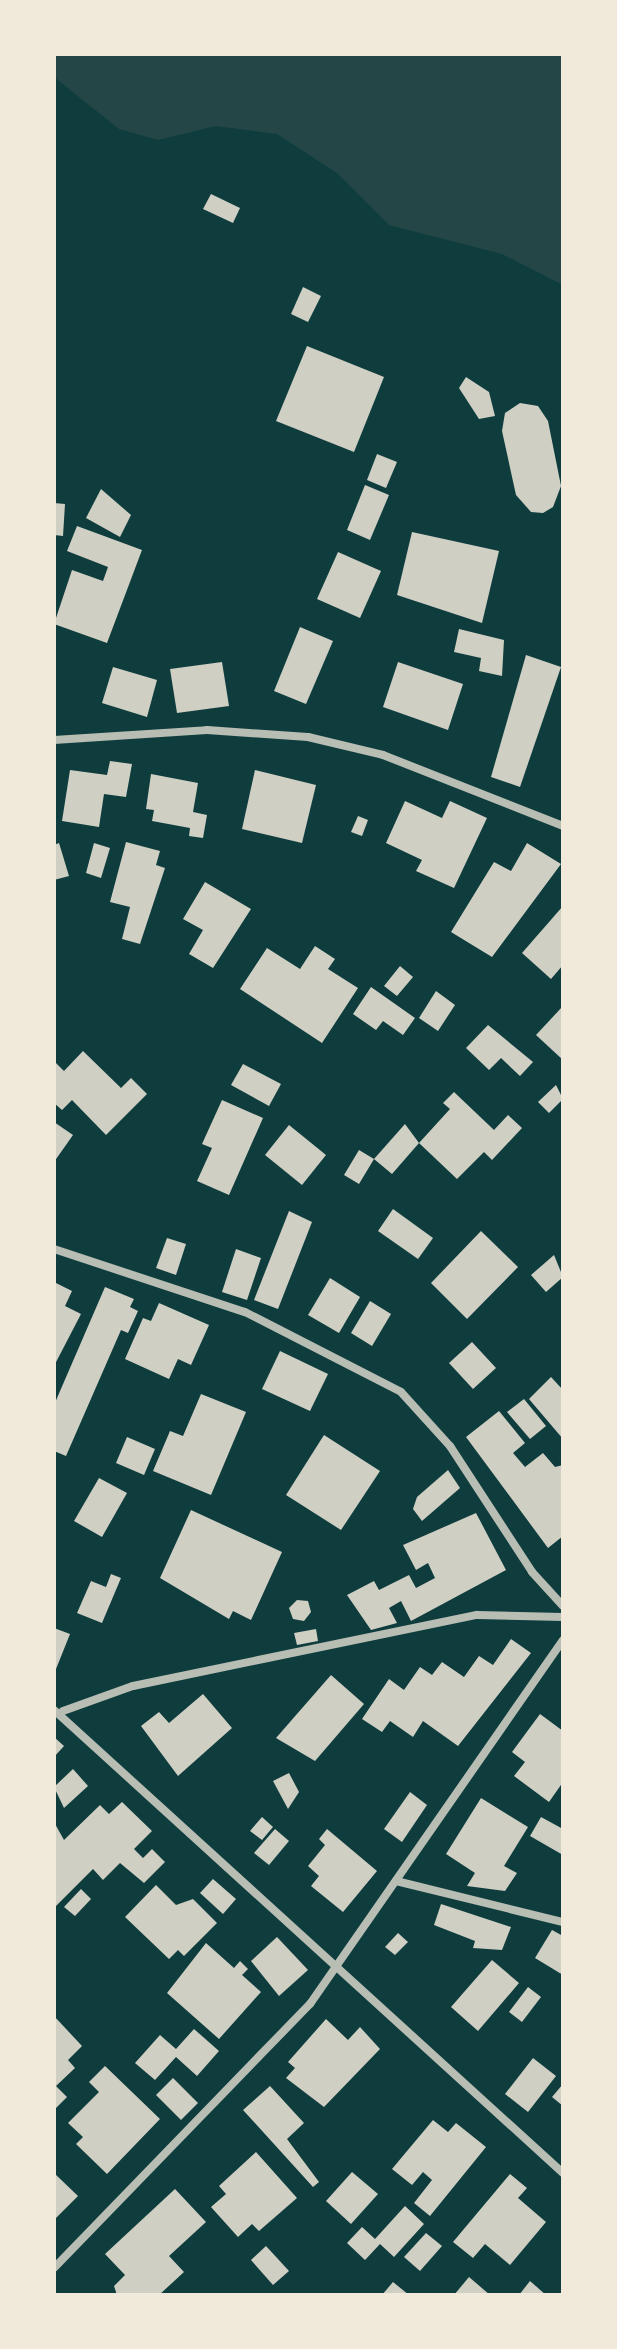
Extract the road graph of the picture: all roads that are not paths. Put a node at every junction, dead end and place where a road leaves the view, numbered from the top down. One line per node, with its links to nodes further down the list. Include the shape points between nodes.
1 (54, 740): 2 (street, via 207,730 308,737 383,755)
2 (563, 826)
3 (54, 1249): 4 (street, via 245,1312 401,1392 450,1446 532,1572)
4 (563, 1606)
5 (563, 1617): 7 (street, via 477,1615 133,1686)
6 (563, 1640): 8 (street)
7 (58, 1711): 10 (street)
8 (396, 1881): 9 (street); 10 (street)
9 (563, 1922)
10 (340, 1967): 11 (street); 12 (street, via 162,2164)
11 (563, 2173)
12 (54, 2268)

